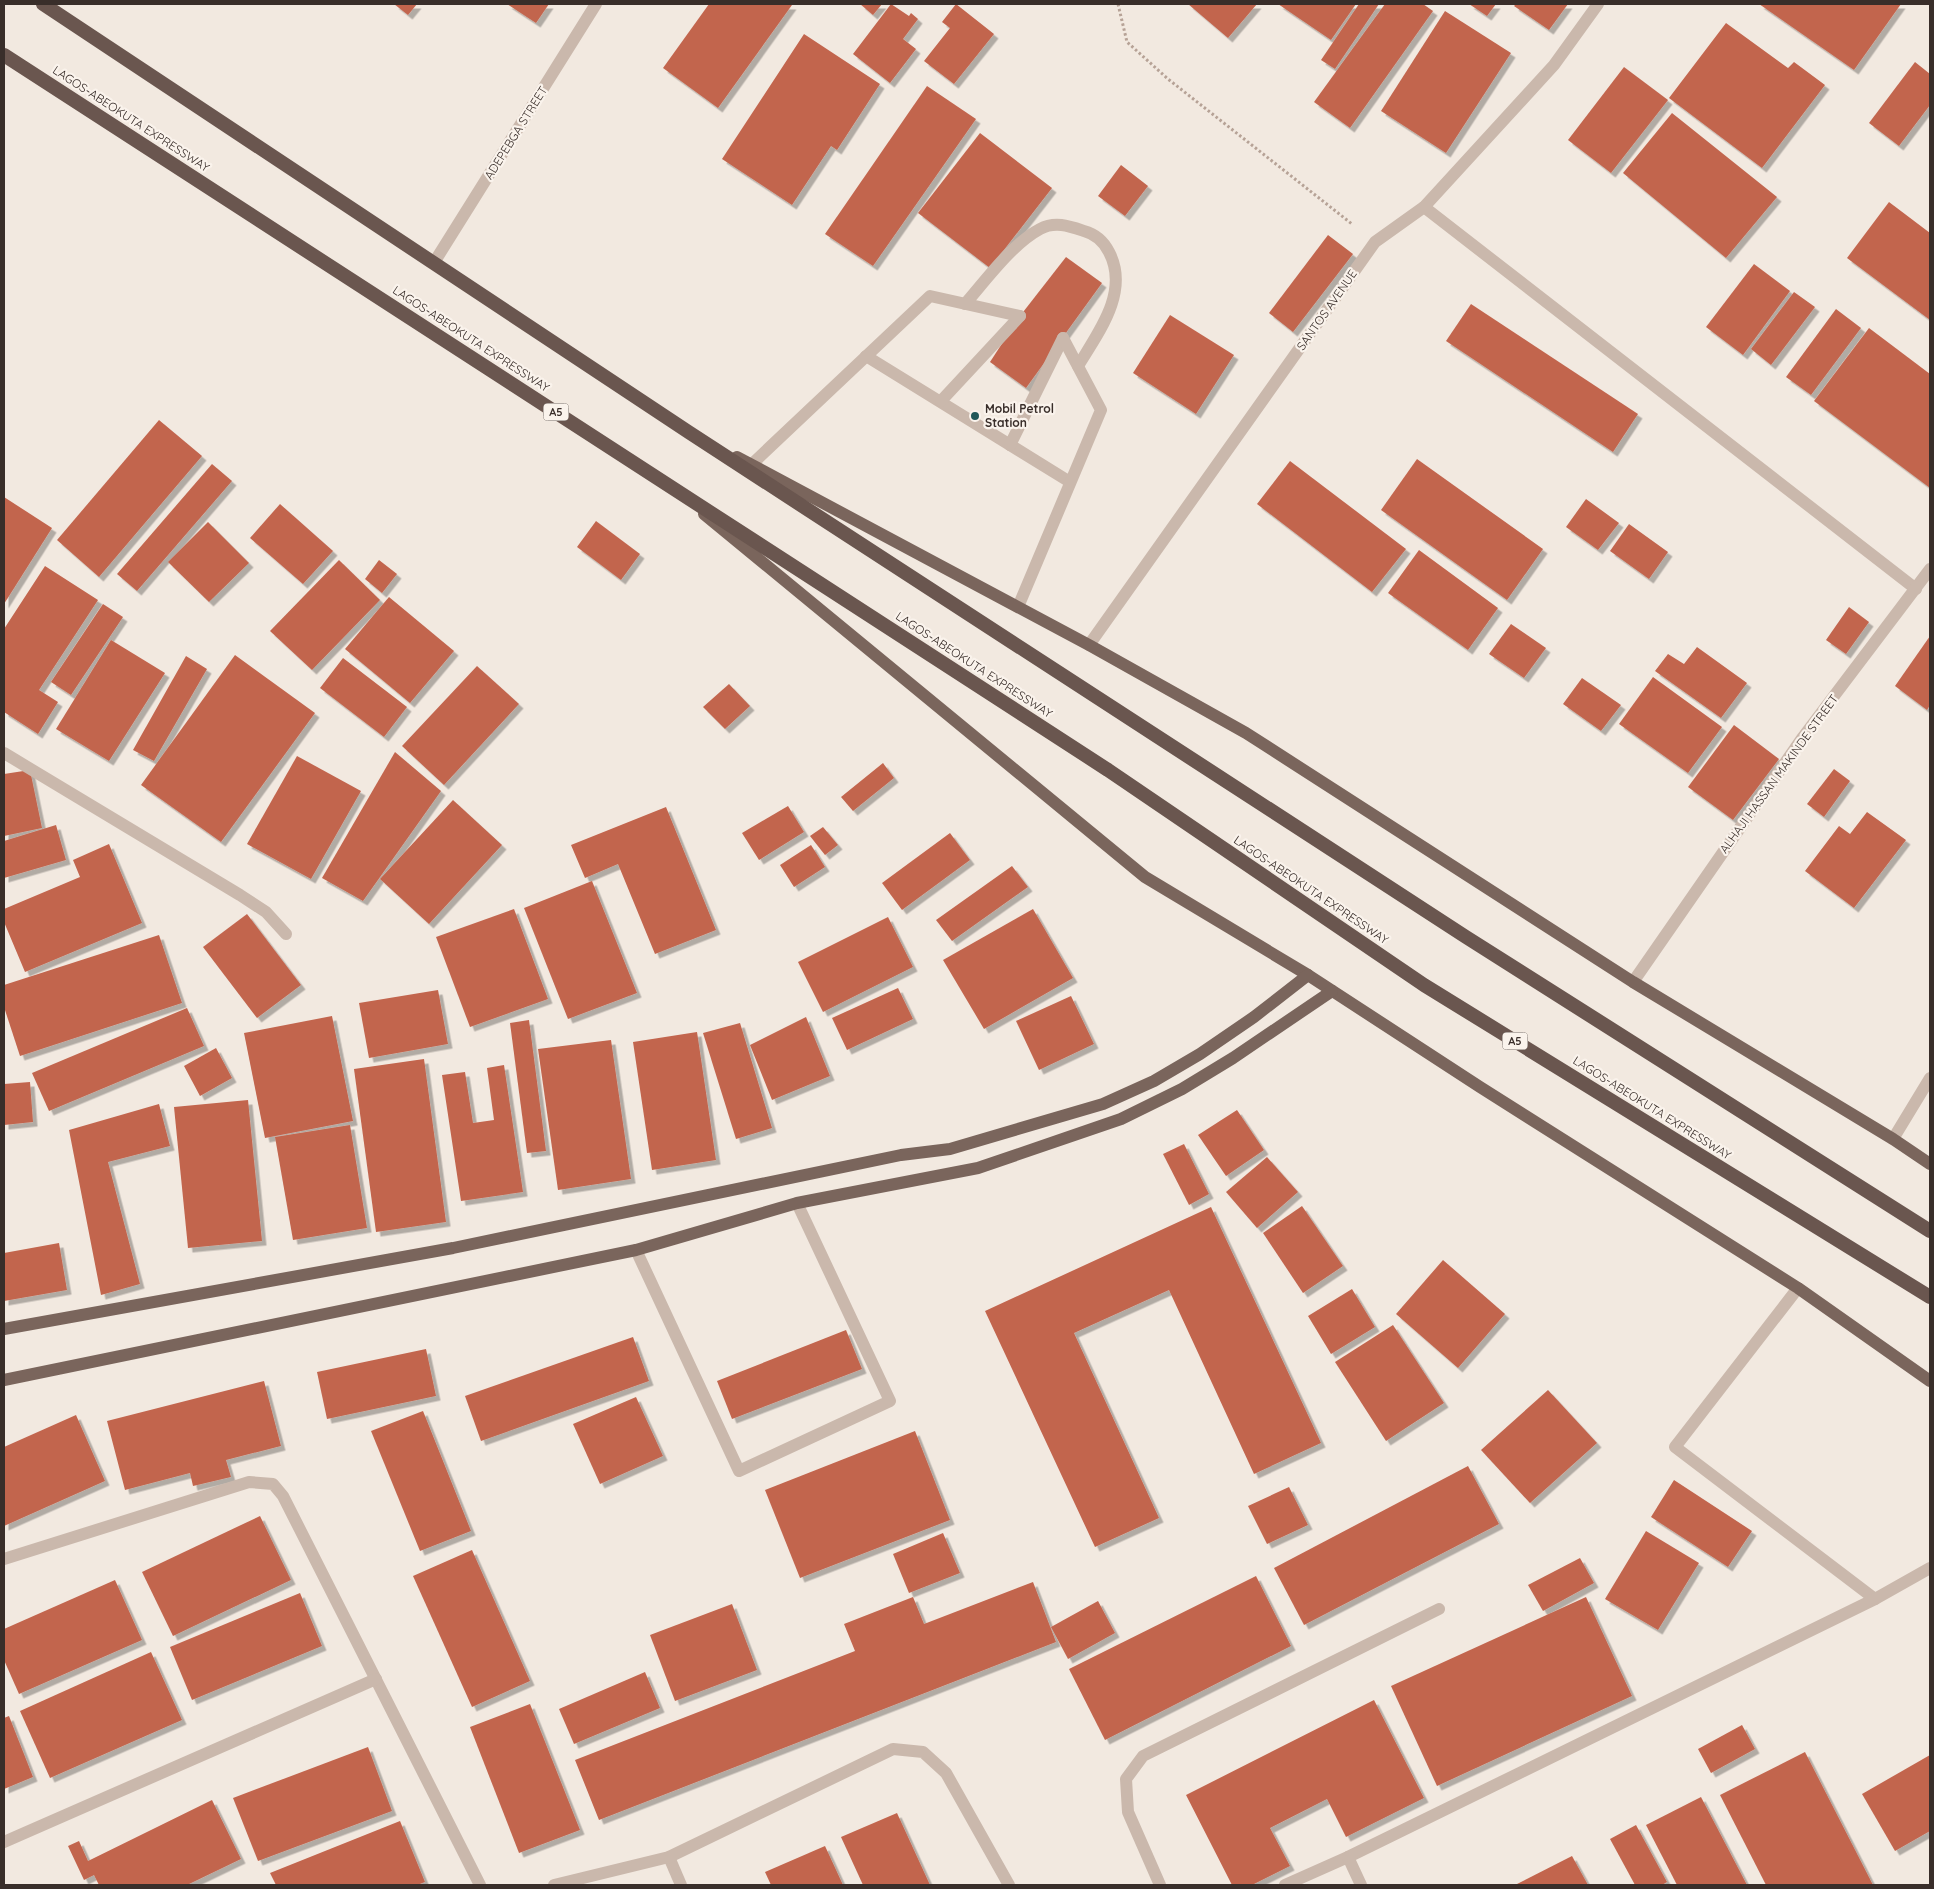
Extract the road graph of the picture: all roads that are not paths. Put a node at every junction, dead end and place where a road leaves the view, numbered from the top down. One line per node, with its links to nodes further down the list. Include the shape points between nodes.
1 (43, 4): 6 (highway)
2 (596, 4): 6 (street, ADEPEBGA STREET)
3 (1598, 4): 5 (street, SANTOS AVENUE, via 1554,65)
4 (4, 55): 14 (highway, LAGOS-ABEOKUTA EXPRESSWAY / A5)
5 (1424, 207): 17 (street); 19 (street, SANTOS AVENUE, via 1375,242)
6 (435, 262): 11 (highway)
7 (965, 304): 8 (street, via 930,296); 9 (street, via 1006,257 1041,228 1062,223 1092,234 1106,246 1116,265 1115,292 1107,318); 10 (street, via 1020,316)
8 (866, 356): 10 (street); 13 (street)
9 (1078, 366): 12 (street, via 1063,338); 15 (street, via 1101,410)
10 (941, 401): 12 (street)
11 (690, 433): 13 (main road); 29 (highway, via 1466,937)
12 (1010, 445): 15 (street)
13 (751, 465): 18 (main road)
14 (663, 481): 22 (main road, via 1145,877); 32 (highway, LAGOS-ABEOKUTA EXPRESSWAY / A5, via 1108,770 1424,985)
15 (1070, 482): 18 (street)
16 (1930, 569): 17 (street, ALHAJI HASSAN MAKINDE STREET)
17 (1916, 590): 23 (street, ALHAJI HASSAN MAKINDE STREET, via 1803,738)
18 (1018, 606): 19 (main road)
19 (1089, 645): 23 (main road, via 1246,733)
20 (4, 753): 21 (street, via 240,895 266,912)
21 (286, 934)
22 (1308, 975): 24 (main road); 33 (main road, via 1247,1022 1154,1081 1103,1104 950,1149 901,1156 443,1249)
23 (1633, 982): 26 (main road)
24 (1332, 991): 28 (main road, via 1182,1089 1121,1119 978,1168); 31 (main road)
25 (1930, 1078): 26 (street)
26 (1893, 1139): 27 (main road)
27 (1930, 1164)
28 (797, 1203): 30 (main road); 30 (street, via 890,1401 739,1470)
29 (1930, 1231)
30 (636, 1250): 34 (main road)
31 (1798, 1288): 35 (main road); 38 (street, via 1675,1447)
32 (1930, 1297)
33 (4, 1329)
34 (4, 1380)
35 (1930, 1381)
36 (4, 1559): 40 (street, via 249,1482 272,1484 283,1496)
37 (1930, 1568): 38 (street)
38 (1875, 1599): 42 (street)
39 (1439, 1609): 48 (street, via 1143,1756 1126,1779 1128,1812)
40 (376, 1678): 41 (street); 44 (street)
41 (4, 1842)
42 (1348, 1856): 49 (street); 50 (street)
43 (669, 1857): 45 (street); 46 (street); 47 (street, via 893,1750 923,1752 946,1773)
44 (480, 1885)
45 (554, 1885)
46 (682, 1885)
47 (1009, 1885)
48 (1160, 1885)
49 (1285, 1885)
50 (1361, 1885)

